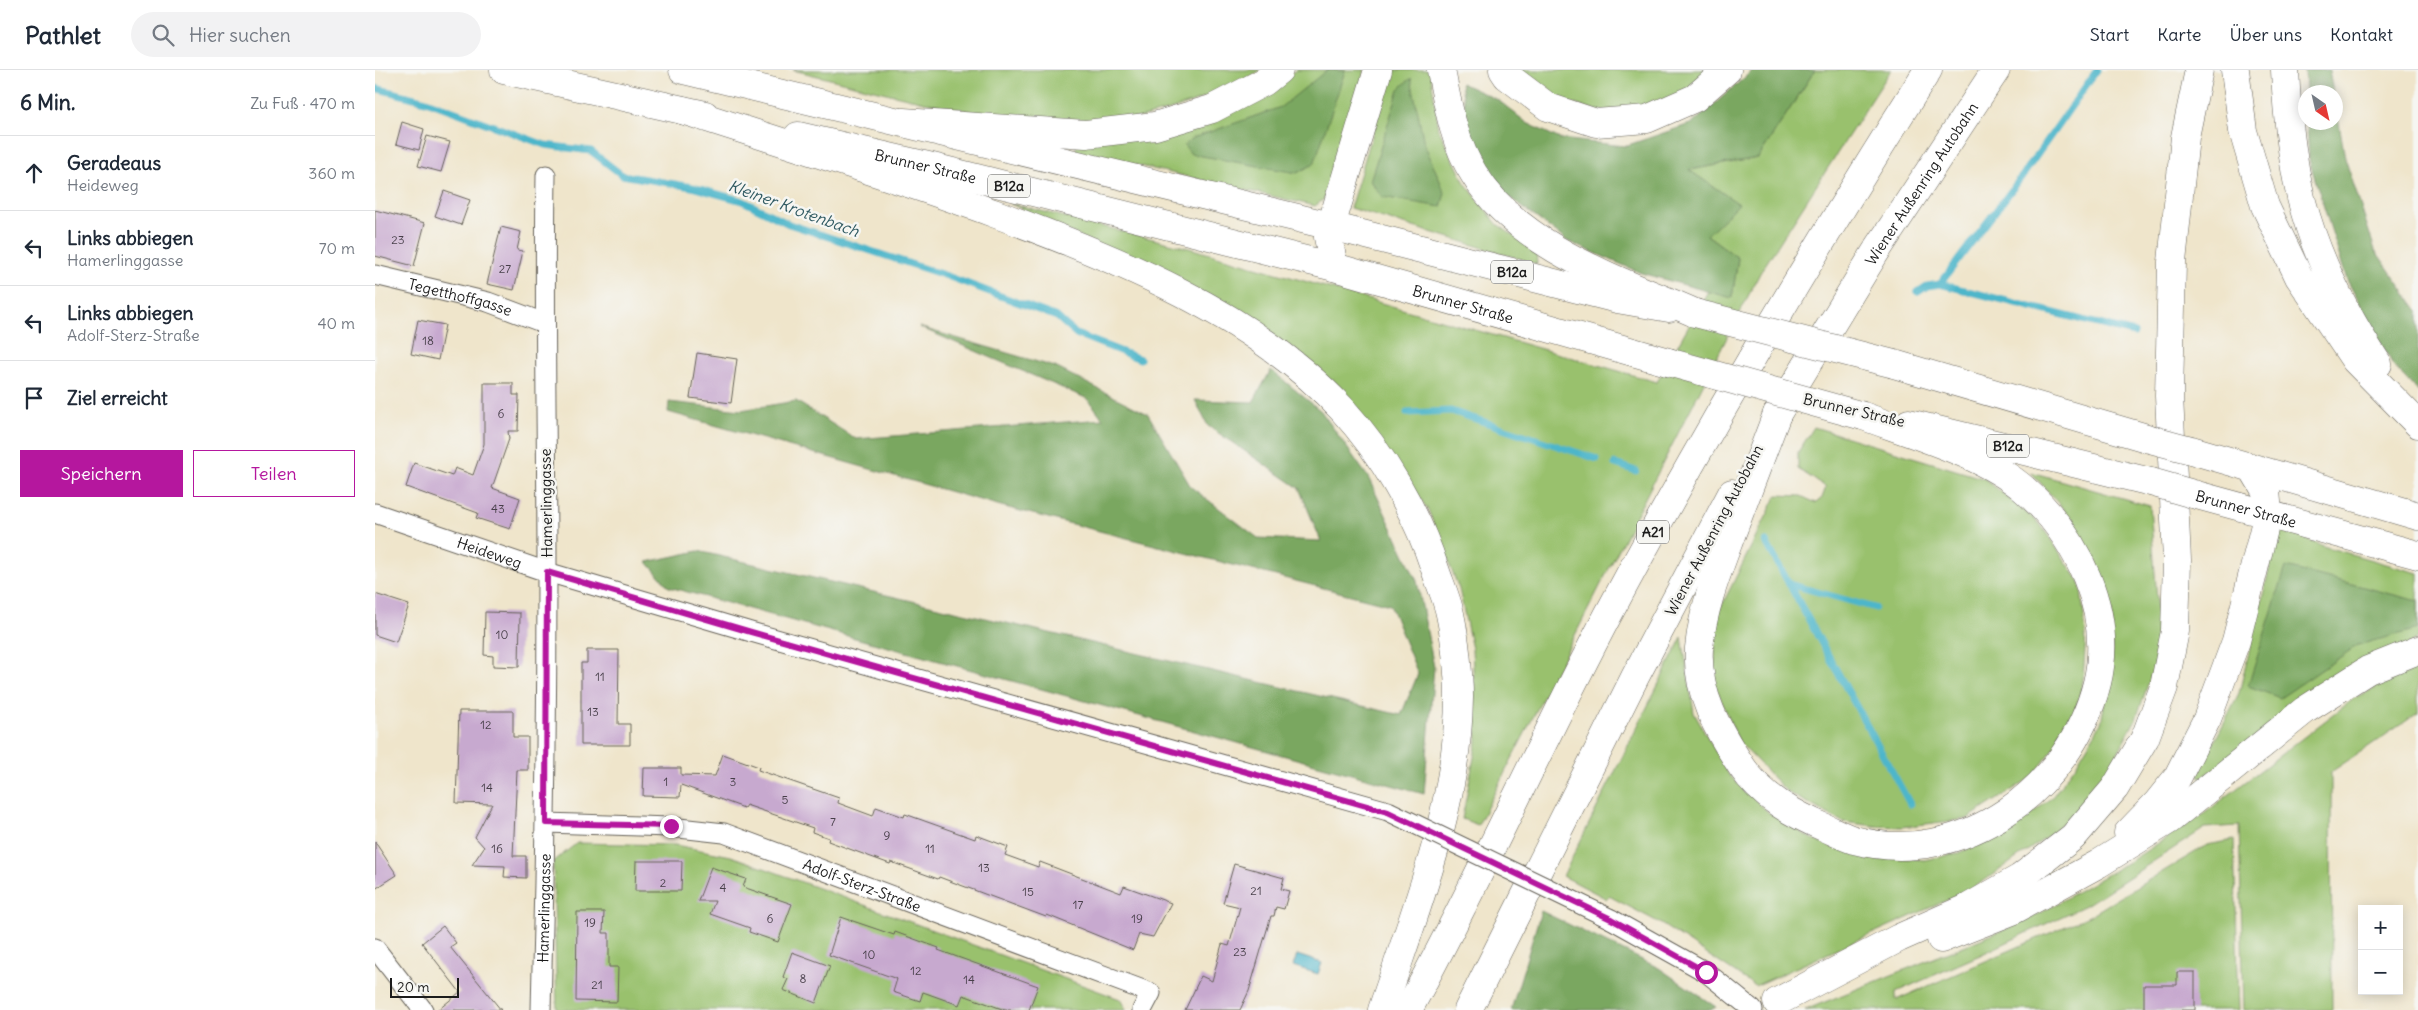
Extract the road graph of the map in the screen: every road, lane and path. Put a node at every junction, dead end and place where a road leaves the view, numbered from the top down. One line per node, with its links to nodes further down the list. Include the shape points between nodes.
1 (504, 70): 13 (main road, Brunner Straße / B12a)
2 (683, 70): 14 (main road, B12a)
3 (1279, 70): 14 (main road, via 1264,82 1212,109 1155,126 1086,134)
4 (1378, 70): 16 (main road)
5 (1441, 70): 19 (main road, via 1450,120 1474,174 1506,214 1557,250)
6 (1503, 70): 7 (main road, via 1548,107 1596,122 1647,119 1695,98)
7 (1727, 70)
8 (1928, 70): 39 (main road, A21, via 1829,226 1719,412 1607,616)
9 (1996, 70): 21 (main road, Wiener Außenring Autobahn, via 1875,253)
10 (2199, 70): 34 (main road, via 2185,137 2172,262 2169,396 2177,560 2175,630 2164,687 2145,738 2115,788 2073,837 2020,878 1969,907 1899,938)
11 (2235, 70): 23 (main road, via 2243,131 2265,206 2299,276 2355,360)
12 (2285, 70): 23 (main road, via 2288,125 2301,198 2324,264 2369,351)
13 (682, 110): 17 (main road, Brunner Straße / B12a, via 932,167); 38 (main road, via 936,192 1063,238 1147,275 1228,319 1290,362 1342,409 1388,469 1424,535 1450,614 1459,696 1452,782 1427,879)
14 (903, 122): 16 (main road, B12a)
15 (546, 175): 20 (street, Hamerlinggasse)
16 (1331, 226): 17 (main road, via 1328,236); 19 (main road, B12a, via 1617,299)
17 (1334, 267): 22 (main road, Brunner Straße / B12a, bridge)
18 (375, 275): 20 (street, Tegetthoffgasse, via 488,302)
19 (1695, 313): 24 (main road, B12a, bridge, via 1894,364)
20 (544, 323): 29 (street, Hamerlinggasse)
21 (1777, 414): 22 (main road, via 1708,597 1699,650 1703,690 1718,732 1750,780 1774,801 1799,816 1854,840 1897,846 1938,842 1975,830 2011,811 2040,786 2086,720 2098,681 2101,641 2095,602 2081,564 2059,527 2024,488 1983,462); 40 (main road, Wiener Außenring Autobahn, via 1702,548)
22 (1863, 416): 26 (main road, Brunner Straße / B12a, bridge, via 1925,426)
23 (2417, 424)
24 (2253, 469): 26 (main road, via 2266,491); 27 (main road, B12a)
25 (375, 513): 29 (street, Heideweg)
26 (2268, 513): 28 (main road, Brunner Straße / B12a); 32 (main road, via 2236,641 2207,719 2177,778)
27 (2418, 516)
28 (2418, 555)
29 (547, 572): 31 (street, Hamerlinggasse); 34 (street, Heideweg, bridge, via 1388,812 1611,919)
30 (2418, 650): 32 (main road, via 2368,670 2305,710 2169,820)
31 (546, 823): 36 (street, Hamerlinggasse); 37 (street, Adolf-Sterz-Straße, via 671,826 724,833 1151,994)
32 (2098, 864): 34 (main road, via 2012,911)
33 (375, 948): 35 (street)
34 (1764, 1007)
35 (423, 1010)
36 (541, 1010)
37 (1142, 1010)
38 (1382, 1010)
39 (1408, 1010)
40 (1467, 1010)

